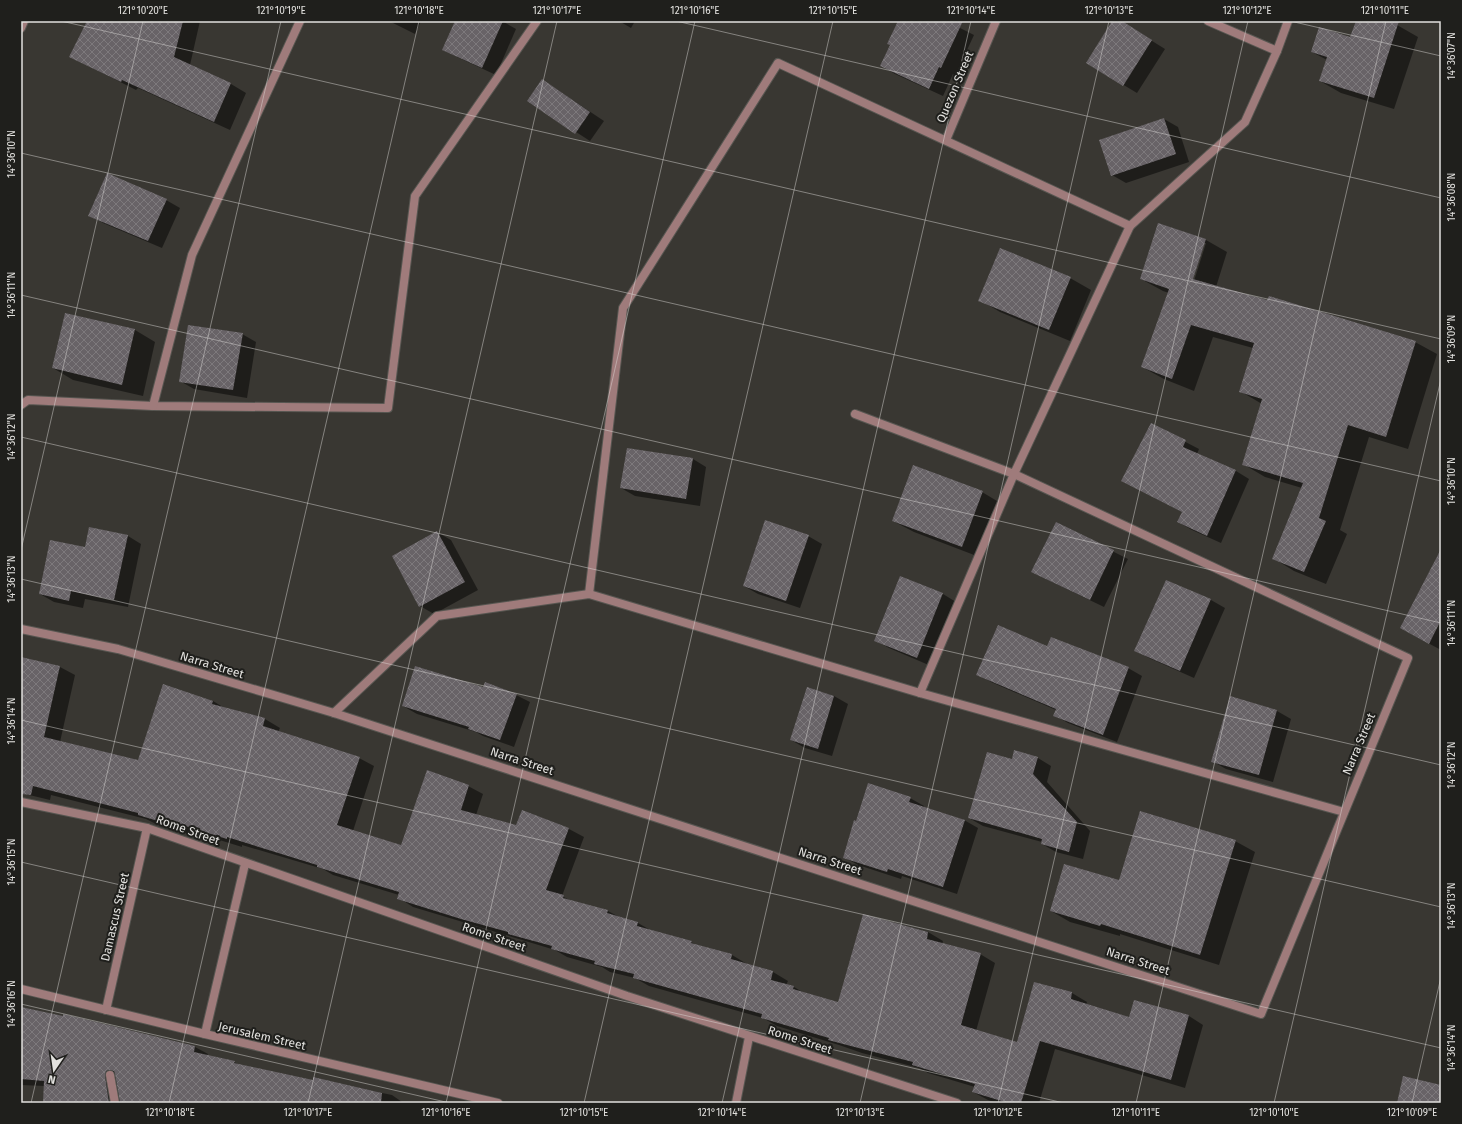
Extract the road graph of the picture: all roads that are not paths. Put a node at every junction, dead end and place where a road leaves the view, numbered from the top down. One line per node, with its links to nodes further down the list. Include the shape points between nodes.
1 (24, 21): 7 (street)
2 (300, 21): 12 (street, via 192,255)
3 (537, 21): 12 (street, via 415,196 388,408)
4 (996, 21): 9 (street, Quezon Street)
5 (1208, 21): 8 (street)
6 (1288, 21): 8 (street)
7 (21, 28)
8 (1278, 51): 10 (street, via 1245,122)
9 (946, 140): 10 (street); 15 (street, via 778,63 623,308)
10 (1130, 226): 14 (street)
11 (21, 404): 12 (street, via 28,400)
12 (153, 406)
13 (855, 414): 14 (street)
14 (1014, 474): 17 (street); 20 (street, Narra Street, via 1408,658)
15 (589, 594): 17 (street); 18 (street, via 437,616)
16 (21, 629): 18 (street, Narra Street, via 118,649)
17 (920, 693): 20 (street)
18 (334, 713): 20 (street, Narra Street, via 1261,1014)
19 (21, 802): 21 (street, Rome Street)
20 (1344, 812)
21 (147, 828): 22 (street, Rome Street); 24 (street, Damascus Street)
22 (245, 864): 25 (street); 26 (street, Rome Street)
23 (21, 990): 24 (street, Jerusalem Street)
24 (106, 1010): 25 (street, Jerusalem Street)
25 (204, 1034): 29 (street, Jerusalem Street)
26 (749, 1037): 30 (street); 31 (street, Rome Street)
27 (110, 1075): 28 (street)
28 (115, 1103)
29 (498, 1103)
30 (736, 1103)
31 (957, 1103)

